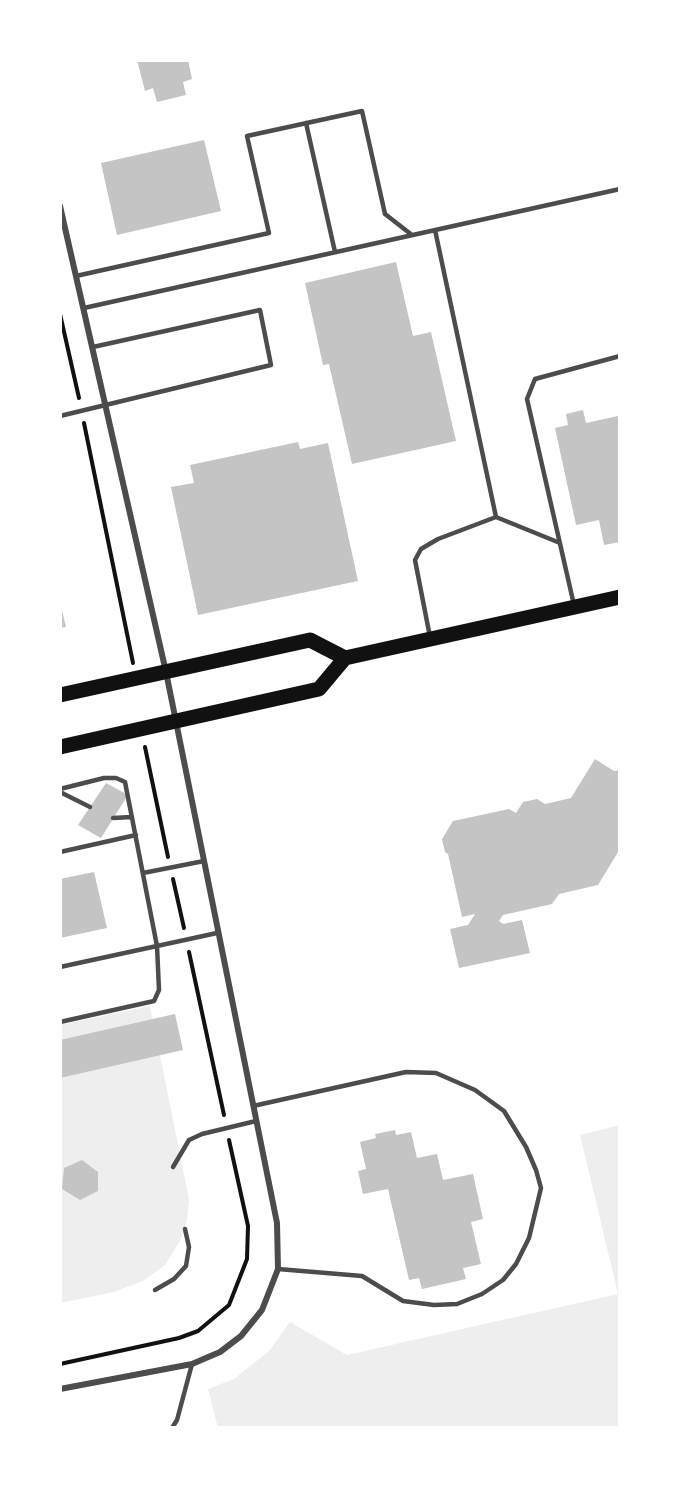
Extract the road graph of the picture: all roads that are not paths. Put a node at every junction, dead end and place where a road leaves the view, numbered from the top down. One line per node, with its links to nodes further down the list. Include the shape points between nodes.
1 (306, 123): 5 (lane, via 362,111 385,214); 6 (lane); 7 (lane, via 247,136 269,233)
2 (620, 189): 4 (lane)
3 (60, 206): 7 (street)
4 (435, 230): 5 (lane); 13 (lane)
5 (412, 235): 6 (lane)
6 (335, 252): 8 (lane)
7 (76, 276): 8 (street)
8 (84, 308): 9 (street)
9 (93, 347): 11 (street); 11 (lane, via 260,310 271,365)
10 (620, 356): 14 (lane, via 535,379 527,399)
11 (106, 403): 12 (lane); 19 (street)
12 (60, 416)
13 (496, 517): 14 (lane); 17 (lane, via 438,539 421,549 415,560)
14 (560, 543): 16 (lane)
15 (620, 597): 16 (main road)
16 (574, 607): 17 (main road)
17 (431, 639): 18 (main road)
18 (345, 658): 19 (main road, via 310,640); 21 (main road, via 319,689)
19 (166, 672): 20 (main road); 21 (street)
20 (60, 695)
21 (175, 721): 22 (main road); 29 (street)
22 (60, 747)
23 (60, 790): 24 (lane); 25 (lane, via 116,778 125,782)
24 (90, 807)
25 (132, 817): 26 (lane); 27 (lane)
26 (114, 818)
27 (136, 834): 28 (lane); 30 (lane)
28 (60, 852)
29 (204, 861): 30 (lane); 31 (street)
30 (143, 873): 32 (lane)
31 (217, 933): 32 (lane); 35 (street)
32 (157, 946): 33 (lane); 34 (lane, via 159,990 154,1001)
33 (60, 967)
34 (60, 1022)
35 (253, 1106): 36 (street); 39 (lane, via 406,1072 436,1073 476,1090 504,1111 526,1147 540,1188 529,1238 516,1264 503,1280 457,1304 403,1301 362,1276)
36 (256, 1121): 37 (lane, via 189,1140); 39 (street, via 277,1223)
37 (173, 1167)
38 (185, 1229): 40 (lane, via 189,1247 186,1266)
39 (278, 1269): 41 (street, via 262,1310 241,1336 220,1352)
40 (155, 1290)
41 (192, 1364): 42 (street); 43 (lane)
42 (60, 1389)
43 (172, 1428)

